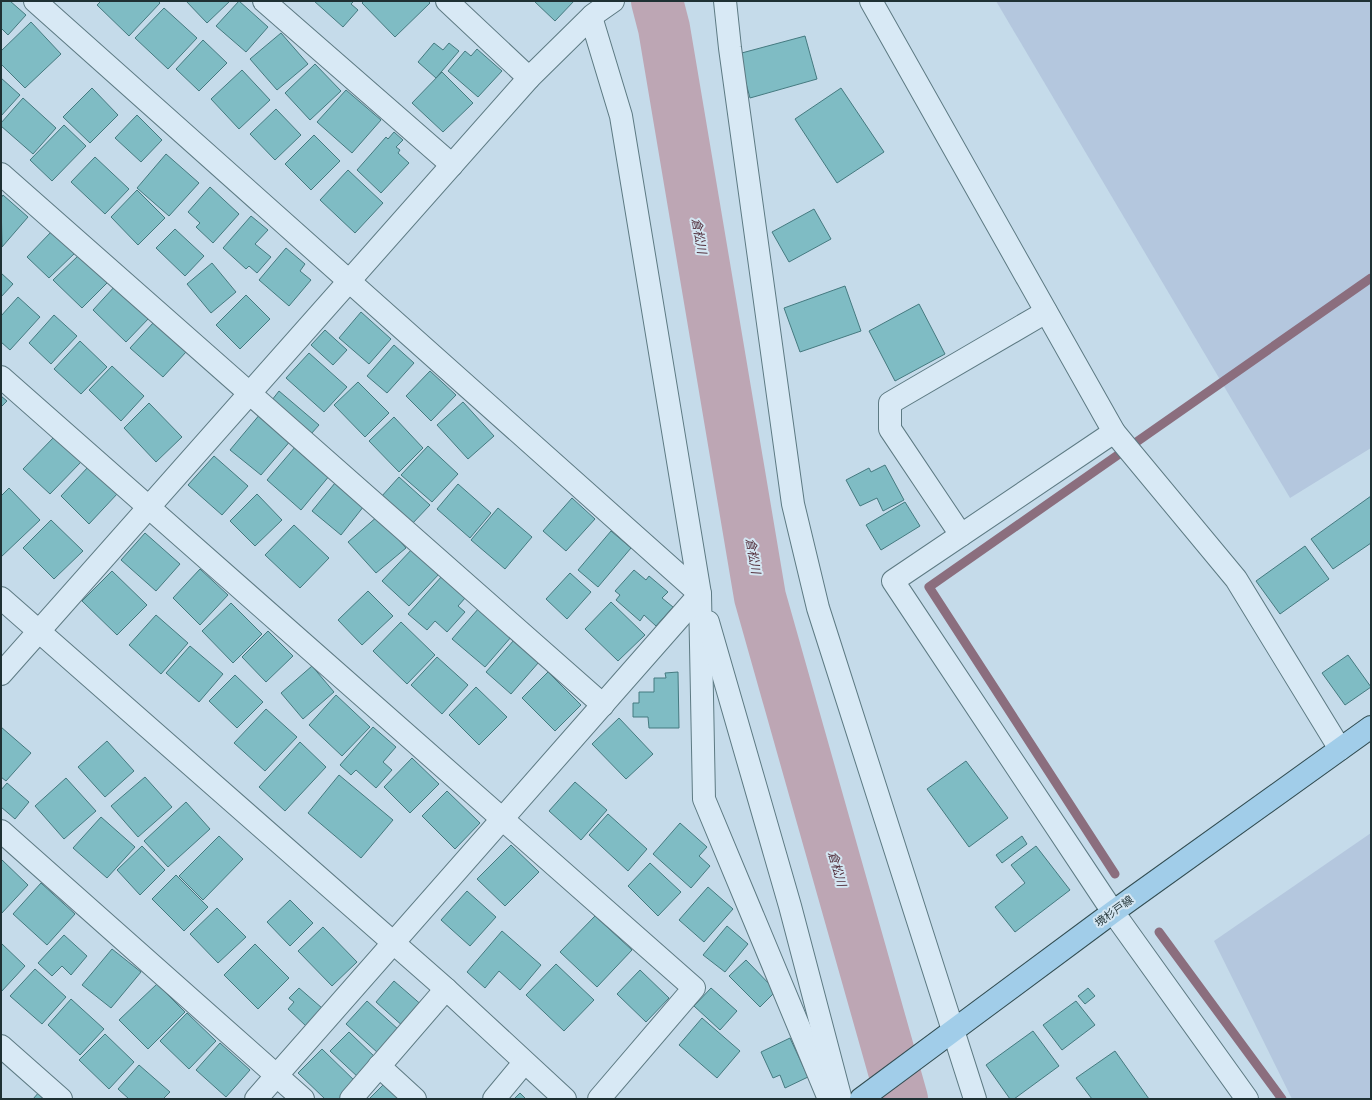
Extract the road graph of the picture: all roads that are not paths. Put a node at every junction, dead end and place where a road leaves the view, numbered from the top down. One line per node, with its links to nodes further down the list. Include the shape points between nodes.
1 (35, 1): 11 (street)
2 (264, 1): 9 (street)
3 (447, 1): 8 (street)
4 (613, 1): 7 (street)
5 (725, 1): 30 (street, via 793,504 818,608)
6 (871, 1): 12 (street)
7 (592, 15)
8 (529, 78): 9 (street); 18 (street, via 591,17 621,116)
9 (452, 165): 11 (street)
10 (1, 174): 14 (street)
11 (349, 281): 14 (street); 18 (street)
12 (1046, 312): 15 (street); 17 (street, via 890,403 890,429)
13 (1, 377): 16 (street)
14 (249, 394): 16 (street); 22 (street)
15 (1114, 432): 17 (street); 24 (street, via 1236,579)
16 (148, 508): 20 (street); 25 (street)
17 (960, 535): 27 (street, via 893,581)
18 (700, 594): 22 (street); 43 (street, via 704,799); 44 (street, via 790,906)
19 (1, 598): 20 (street)
20 (38, 631): 21 (street); 28 (street)
21 (1, 674)
22 (603, 705): 25 (street)
23 (1371, 727): 24 (main road, 境杉戸線)
24 (1340, 749): 27 (main road, 境杉戸線)
25 (502, 820): 28 (street); 42 (street, via 694,988)
26 (1, 831): 34 (street)
27 (1113, 912): 30 (main road, 境杉戸線); 47 (street)
28 (393, 943): 29 (street); 34 (street)
29 (446, 989): 32 (street); 33 (street)
30 (949, 1034): 45 (main road, 境杉戸線); 46 (street)
31 (1, 1046): 35 (street)
32 (524, 1063): 40 (street); 41 (street)
33 (379, 1066): 38 (street); 39 (street)
34 (277, 1076): 36 (street); 37 (street)
35 (61, 1099)
36 (256, 1099)
37 (303, 1099)
38 (351, 1099)
39 (415, 1099)
40 (494, 1099)
41 (565, 1099)
42 (599, 1099)
43 (829, 1099)
44 (841, 1099)
45 (861, 1099)
46 (975, 1099)
47 (1248, 1099)

